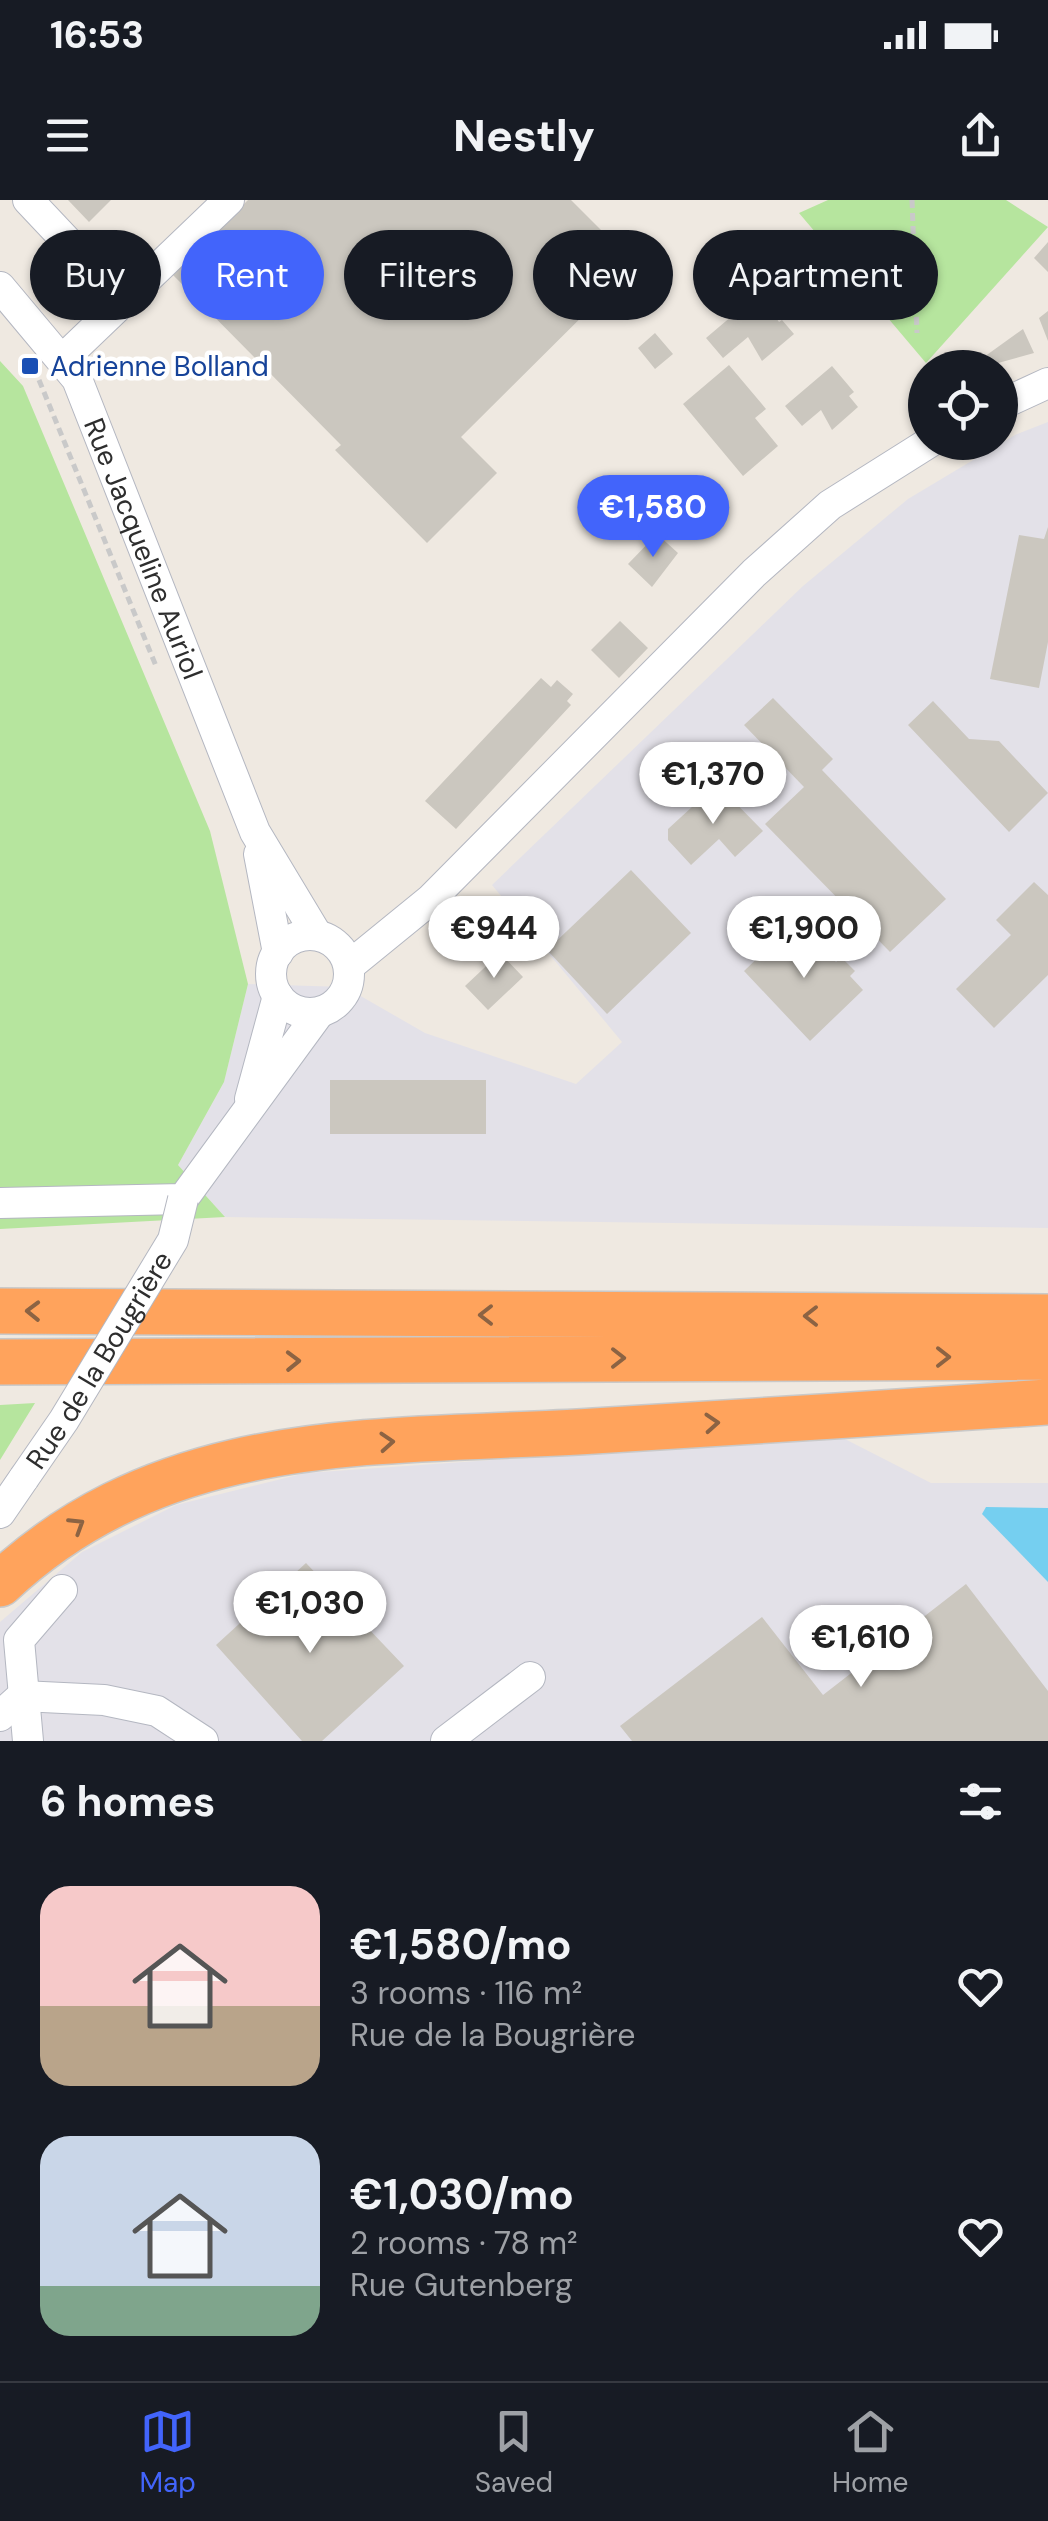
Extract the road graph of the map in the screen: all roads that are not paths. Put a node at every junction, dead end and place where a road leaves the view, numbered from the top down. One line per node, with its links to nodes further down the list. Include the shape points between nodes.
1 (28, 200): 3 (street)
2 (229, 200): 5 (street)
3 (56, 230)
4 (0, 287): 5 (street, Rue Jacqueline Auriol)
5 (64, 358): 9 (street, Rue Jacqueline Auriol)
6 (1048, 383): 7 (street)
7 (1018, 397)
8 (908, 456): 10 (street, via 830,505 754,573 430,900)
9 (255, 832): 10 (street, Rue Jacqueline Auriol); 11 (street, Rue Jacqueline Auriol)
10 (333, 948): 11 (street, via 302,936); 13 (street, via 343,996)
11 (278, 953): 12 (street, via 272,982)
12 (278, 996): 13 (street, via 303,1013); 14 (street, Rue de la Bougrière)
13 (319, 1012): 14 (street, Rue de la Bougrière)
14 (244, 1121): 15 (street, Rue de la Bougrière)
15 (183, 1199): 16 (street); 22 (street, Rue de la Bougrière, bridge, via 173,1240 64,1420)
16 (0, 1203)
17 (0, 1310): 18 (highway, one-way to 17)
18 (1048, 1317)
19 (1048, 1357): 20 (highway, one-way to 19)
20 (0, 1362)
21 (1048, 1402): 24 (highway, one-way to 21, via 65,1532 138,1490 244,1459 389,1442)
22 (13, 1478): 23 (street, Rue de la Bougrière)
23 (0, 1513)
24 (0, 1584)
25 (62, 1590): 27 (street, via 19,1640)
26 (530, 1677): 30 (street)
27 (11, 1706): 28 (street); 29 (street, via 104,1700 157,1711)
28 (28, 1741)
29 (203, 1741)
30 (446, 1741)

